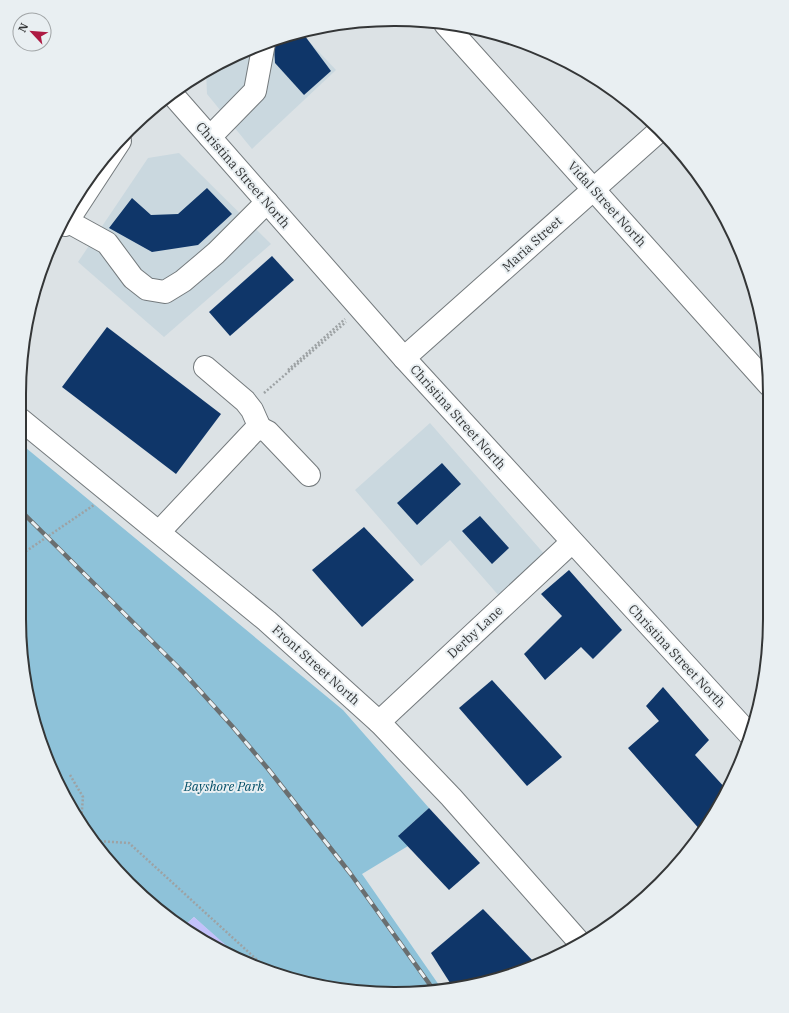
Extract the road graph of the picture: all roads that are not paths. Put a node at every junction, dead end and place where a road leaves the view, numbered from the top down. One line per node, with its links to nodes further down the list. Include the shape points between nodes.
1 (451, 30): 6 (street, Vidal Street North)
2 (263, 51): 5 (street, via 255,91)
3 (176, 98): 5 (street, Christina Street North)
4 (655, 134): 6 (street, Maria Street)
5 (210, 137): 7 (street, Christina Street North)
6 (594, 189): 9 (street, Maria Street); 11 (street, Vidal Street North)
7 (267, 202): 8 (street, via 216,253 183,281 165,292 147,289 134,278 107,243); 9 (street, Christina Street North)
8 (69, 222)
9 (404, 358): 16 (street, Christina Street North)
10 (205, 367): 13 (street, via 245,401)
11 (762, 378)
12 (26, 424): 15 (street, Front Street North)
13 (260, 428): 14 (street, via 268,432); 15 (street, via 254,431)
14 (309, 475)
15 (159, 532): 17 (street, Front Street North, via 267,621)
16 (572, 542): 17 (street, Derby Lane); 18 (street, Christina Street North)
17 (379, 722): 19 (street, Front Street North, via 451,798)
18 (745, 730)
19 (577, 939)

